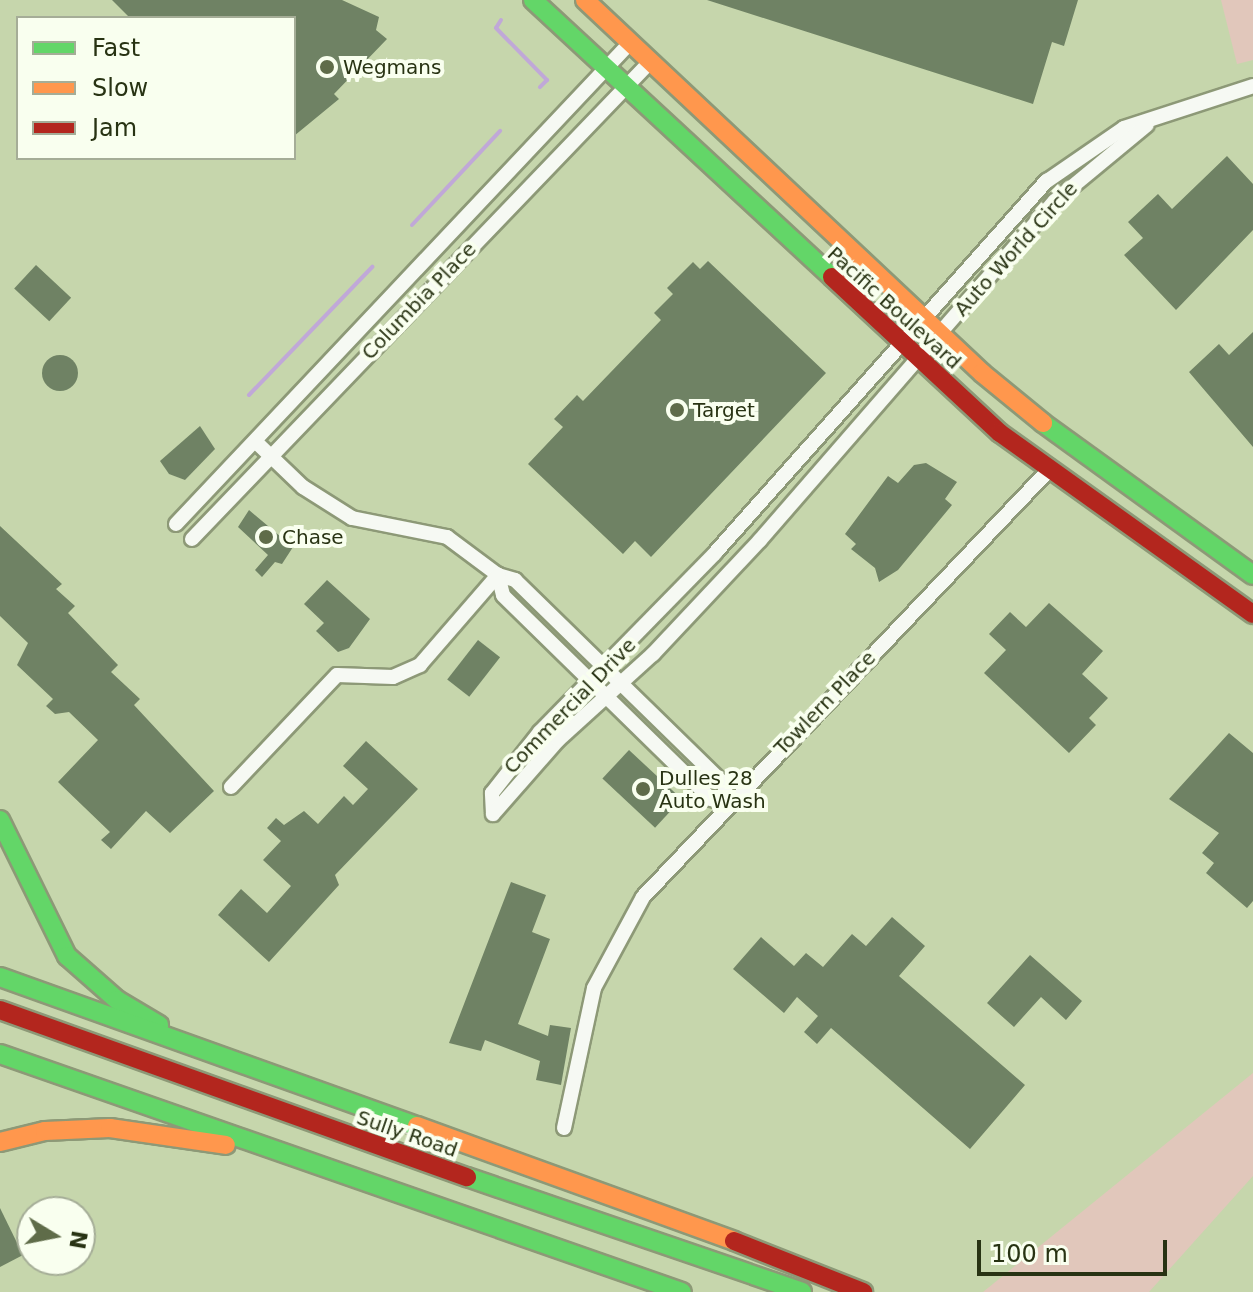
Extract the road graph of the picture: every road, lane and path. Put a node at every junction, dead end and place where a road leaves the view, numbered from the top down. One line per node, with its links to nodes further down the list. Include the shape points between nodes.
1 (533, 0): 5 (main road, Pacific Boulevard)
2 (585, 0): 3 (main road, Pacific Boulevard)
3 (628, 45): 4 (main road, Pacific Boulevard); 5 (street, Columbia Place)
4 (648, 64): 7 (street, Columbia Place); 9 (main road, Pacific Boulevard)
5 (607, 71): 7 (main road, Pacific Boulevard); 13 (street, Columbia Place)
6 (1253, 86): 8 (street, Auto World Circle)
7 (624, 88): 11 (main road, Pacific Boulevard); 14 (street, Columbia Place)
8 (1159, 116): 9 (street, Auto World Circle, via 1095,143 1065,166); 10 (street, Auto World Circle, via 1055,201)
9 (921, 320): 10 (main road, Pacific Boulevard); 11 (street, Commercial Drive)
10 (939, 335): 12 (street, Auto World Circle); 19 (main road, Pacific Boulevard, via 1074,448)
11 (900, 344): 12 (main road, Pacific Boulevard); 21 (street, Commercial Drive)
12 (918, 360): 15 (main road, Pacific Boulevard); 23 (street, Commercial Drive, via 718,585)
13 (256, 442): 14 (street); 16 (street, Columbia Place)
14 (272, 456): 17 (street, Columbia Place); 18 (street, via 312,494 352,518 447,537)
15 (1048, 471): 20 (main road, Pacific Boulevard); 26 (street, Towlern Place)
16 (176, 524)
17 (192, 539)
18 (498, 575): 21 (street, via 515,580); 22 (street, via 503,595); 25 (street, via 420,665 393,677 337,675)
19 (1253, 575)
20 (1252, 610)
21 (607, 668): 22 (street, Commercial Drive); 23 (street)
22 (592, 682): 24 (street); 24 (street, Commercial Drive, via 505,773 492,793 493,814)
23 (622, 683): 24 (street, Commercial Drive); 26 (street, via 724,784)
24 (606, 696): 26 (street, via 711,799)
25 (231, 787)
26 (728, 803): 32 (street, Towlern Place, via 643,897 609,955 584,1020)
27 (0, 820): 31 (main road, via 51,931 93,982 166,1029)
28 (0, 977): 31 (main road)
29 (0, 1010): 36 (main road, Sully Road, via 171,1076)
30 (0, 1054): 34 (main road)
31 (245, 1064): 37 (main road)
32 (564, 1128)
33 (0, 1142): 34 (main road, via 45,1131 110,1128)
34 (321, 1166): 35 (main road)
35 (682, 1292)
36 (802, 1292)
37 (863, 1292)

